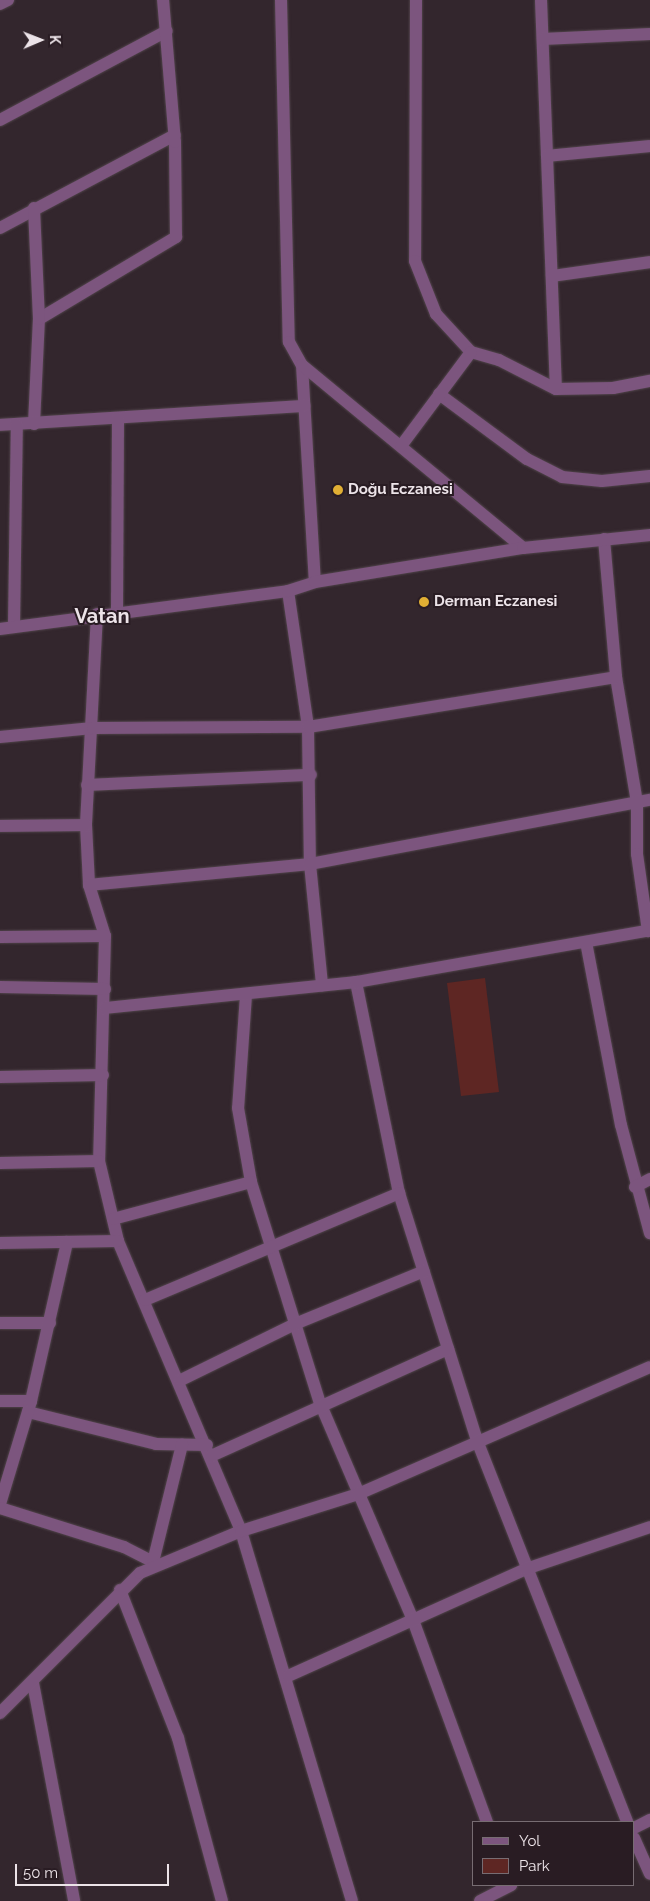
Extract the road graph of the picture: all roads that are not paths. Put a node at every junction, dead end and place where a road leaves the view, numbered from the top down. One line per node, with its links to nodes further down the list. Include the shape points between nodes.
1 (8, 0): 6 (street)
2 (163, 0): 7 (street)
3 (281, 0): 20 (street, via 289,342)
4 (416, 0): 19 (street, via 415,261 436,314)
5 (541, 0): 9 (street)
6 (0, 4)
7 (167, 31): 10 (street); 11 (street)
8 (650, 34): 9 (street)
9 (542, 39): 13 (street)
10 (0, 120)
11 (175, 135): 14 (street); 18 (street, via 176,237)
12 (650, 146): 13 (street)
13 (547, 156): 17 (street)
14 (34, 208): 15 (street); 18 (street)
15 (0, 228)
16 (650, 262): 17 (street)
17 (552, 276): 22 (street)
18 (39, 318): 27 (street)
19 (471, 352): 22 (street, via 499,360); 23 (street)
20 (302, 365): 24 (street); 29 (street)
21 (650, 381): 22 (street, via 613,388)
22 (556, 389)
23 (440, 394): 29 (street); 30 (street, via 527,459 562,477 602,481)
24 (304, 406): 25 (street); 34 (street)
25 (118, 418): 27 (street); 36 (street)
26 (17, 424): 27 (street); 28 (street); 38 (street)
27 (34, 424)
28 (0, 425)
29 (401, 446): 33 (street)
30 (650, 476)
31 (650, 535): 32 (street)
32 (604, 539): 33 (street); 40 (street)
33 (523, 548): 34 (street)
34 (315, 582): 35 (street)
35 (288, 590): 36 (street); 41 (street)
36 (117, 611): 37 (street)
37 (97, 614): 38 (street); 42 (street)
38 (14, 627): 39 (street)
39 (0, 629)
40 (616, 677): 41 (street); 47 (street)
41 (308, 727): 42 (street); 44 (street)
42 (93, 728): 43 (street); 45 (street)
43 (0, 737)
44 (311, 775): 45 (street); 50 (street)
45 (87, 785): 48 (street)
46 (650, 800): 47 (street)
47 (637, 802): 50 (street); 52 (street, via 637,854)
48 (86, 825): 49 (street); 51 (street)
49 (0, 826)
50 (310, 864): 51 (street); 57 (street)
51 (89, 885): 53 (street)
52 (649, 930): 55 (street)
53 (104, 936): 54 (street); 59 (street)
54 (0, 938)
55 (586, 942): 56 (street); 68 (street)
56 (356, 982): 57 (street); 69 (street)
57 (322, 985): 60 (street)
58 (0, 987): 59 (street)
59 (105, 989): 61 (street)
60 (246, 995): 61 (street); 67 (street, via 238,1108)
61 (105, 1008): 62 (street)
62 (103, 1075): 63 (street); 64 (street)
63 (0, 1077)
64 (98, 1161): 65 (street); 70 (street)
65 (0, 1163)
66 (650, 1178): 68 (street)
67 (251, 1182): 70 (street); 75 (street)
68 (635, 1187): 71 (street)
69 (399, 1194): 75 (street); 76 (street)
70 (113, 1219): 72 (street)
71 (650, 1234)
72 (118, 1241): 73 (street); 77 (street)
73 (67, 1242): 74 (street); 79 (street)
74 (0, 1243)
75 (271, 1250): 77 (street); 80 (street)
76 (424, 1271): 80 (street); 81 (street)
77 (146, 1300): 83 (street)
78 (0, 1323): 79 (street)
79 (50, 1323): 86 (street)
80 (295, 1324): 83 (street); 85 (street)
81 (448, 1349): 85 (street); 87 (street)
82 (650, 1367): 87 (street)
83 (181, 1380): 89 (street)
84 (0, 1401): 86 (street)
85 (320, 1404): 89 (street); 91 (street)
86 (29, 1406): 88 (street, via 156,1444); 90 (street)
87 (478, 1443): 91 (street); 97 (street)
88 (182, 1444): 89 (street); 96 (street)
89 (209, 1450): 95 (street)
90 (4, 1482): 92 (street)
91 (358, 1494): 95 (street); 99 (street)
92 (0, 1504)
93 (0, 1508): 96 (street, via 124,1546)
94 (650, 1527): 97 (street)
95 (241, 1530): 96 (street); 100 (street)
96 (156, 1563): 98 (street)
97 (526, 1570): 99 (street); 105 (street)
98 (120, 1590): 101 (street); 111 (street, via 178,1738)
99 (413, 1620): 100 (street); 104 (street)
100 (288, 1676): 112 (street)
101 (33, 1683): 102 (street); 110 (street)
102 (0, 1713)
103 (650, 1820): 106 (street)
104 (488, 1821)
105 (627, 1821)
106 (635, 1828)
107 (635, 1840): 108 (street)
108 (650, 1874)
109 (509, 1886): 113 (street)
110 (74, 1901)
111 (222, 1901)
112 (352, 1901)
113 (480, 1901)

